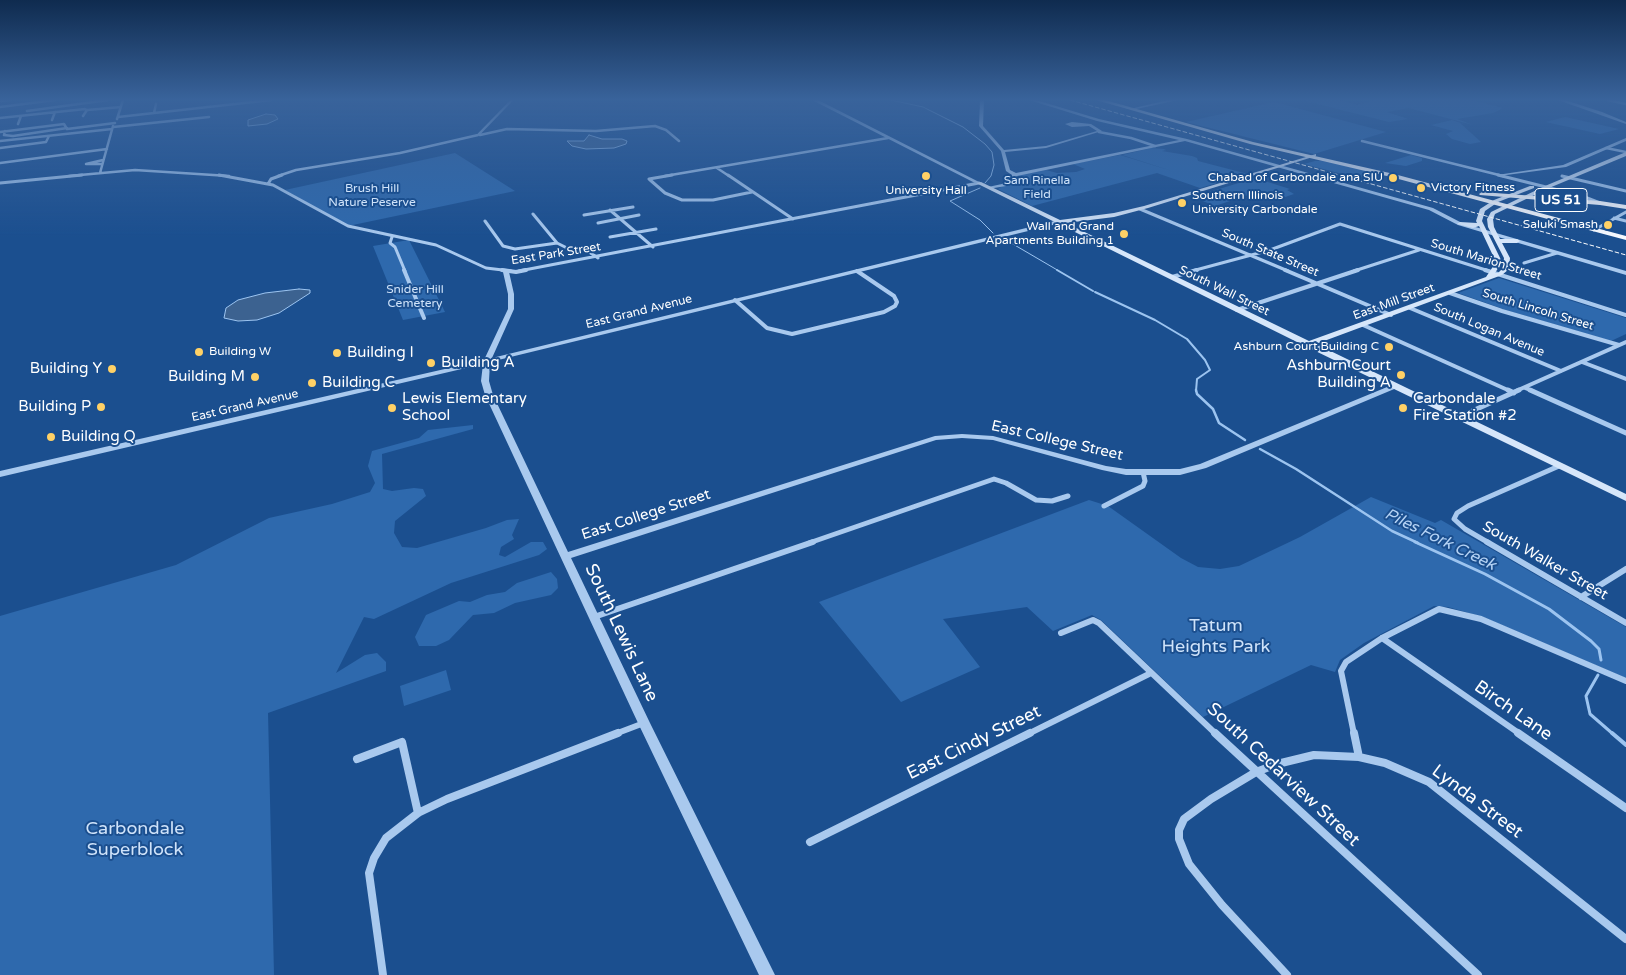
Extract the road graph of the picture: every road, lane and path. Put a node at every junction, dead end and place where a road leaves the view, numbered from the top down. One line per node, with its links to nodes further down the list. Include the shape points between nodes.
1 (19, 146): 13 (street)
2 (108, 146): 15 (street)
3 (432, 146): 30 (street, via 296,170 271,179)
4 (845, 146): 22 (street)
5 (903, 146): 29 (street, South Wall Street)
6 (998, 146): 16 (street)
7 (1048, 146): 16 (street)
8 (1155, 146): 24 (street)
9 (1206, 146): 21 (street)
10 (1270, 146): 18 (highway, US 51)
11 (1380, 146): 25 (street)
12 (1612, 146): 14 (street)
13 (0, 148)
14 (1606, 148): 17 (street); 25 (street, via 1554,168)
15 (107, 149): 19 (street); 20 (street)
16 (1003, 151): 24 (street, via 1008,171)
17 (1625, 152): 26 (main road); 27 (main road)
18 (1312, 156): 21 (main road, East Grand Avenue); 36 (highway, US 51); 38 (highway, US 51)
19 (102, 162): 19 (street, via 86,164); 23 (street)
20 (0, 163)
21 (1281, 166): 43 (main road, East Grand Avenue); 56 (street, via 1431,209)
22 (716, 168): 35 (street); 35 (street, via 650,179 671,197 682,200 713,200)
23 (100, 173): 28 (street, East Park Street); 30 (street, East Park Street, via 136,170 194,172)
24 (1015, 175): 33 (street, via 1004,185)
25 (1499, 175): 31 (street)
26 (1562, 176): 27 (street); 31 (main road)
27 (1569, 178): 32 (main road); 34 (street)
28 (0, 183)
29 (979, 183): 33 (main road, South Wall Street); 51 (street, East Park Street)
30 (268, 184): 62 (street, East Park Street, via 348,226)
31 (1539, 185): 32 (street); 36 (main road)
32 (1547, 187): 37 (main road); 39 (street)
33 (990, 188): 54 (main road, South Wall Street)
34 (1626, 191)
35 (752, 192): 51 (street)
36 (1505, 197): 37 (highway, US 51); 38 (main road)
37 (1522, 198): 39 (highway, US 51); 41 (main road)
38 (1492, 203): 41 (highway, US 51); 57 (main road, via 1478,217)
39 (1600, 203): 42 (highway, US 51)
40 (633, 206): 44 (street)
41 (1505, 206): 59 (highway, US 51); 64 (main road, via 1494,212 1490,219)
42 (1626, 207)
43 (1140, 209): 54 (main road, East Grand Avenue); 71 (street, South State Street)
44 (610, 210): 47 (street); 50 (street)
45 (1626, 212): 49 (street)
46 (534, 214): 67 (street)
47 (584, 215)
48 (639, 215): 50 (street)
49 (1614, 218): 53 (street); 59 (street)
50 (620, 219): 55 (street); 61 (street)
51 (793, 219): 68 (street, East Park Street)
52 (485, 221): 67 (street, via 503,246 515,249)
53 (1626, 221)
54 (1059, 222): 74 (street, East Grand Avenue); 79 (main road, South Wall Street)
55 (598, 223)
56 (1460, 224): 57 (main road); 60 (street)
57 (1481, 224): 60 (main road)
58 (656, 229): 61 (street)
59 (1594, 230): 65 (highway, US 51)
60 (1485, 232): 64 (street); 76 (main road, via 1498,256 1499,262)
61 (634, 233): 63 (street); 68 (street)
62 (392, 236): 75 (street, East Park Street, via 436,246 486,268); 88 (street, via 390,243 395,247)
63 (610, 237)
64 (1498, 238): 66 (main road); 78 (main road, via 1508,264)
65 (1626, 238)
66 (1517, 241): 70 (street)
67 (557, 243): 72 (street, via 567,248 586,250)
68 (653, 247): 72 (street, East Park Street)
69 (1419, 250): 71 (street, South Marion Street, via 1340,224); 76 (street, South Marion Street); 81 (street)
70 (1557, 253): 73 (street); 77 (street)
71 (1251, 255): 79 (street); 81 (street, South State Street)
72 (598, 258): 75 (street, East Park Street)
73 (1524, 263)
74 (857, 271): 83 (street, East Grand Avenue); 83 (street, via 894,296 895,306 884,312 792,334 768,328)
75 (506, 272): 93 (street, South Lewis Lane, via 511,309)
76 (1493, 272): 78 (street, South Marion Street); 80 (main road, East Mill Street)
77 (1626, 273)
78 (1500, 274): 80 (main road, East Mill Street); 86 (street, South Marion Street)
79 (1172, 277): 85 (main road, South Wall Street)
80 (1487, 279): 82 (main road, East Mill Street)
81 (1317, 284): 85 (street); 87 (street, South State Street)
82 (1450, 293): 84 (main road, East Mill Street); 92 (street, South Lincoln Street)
83 (735, 300): 93 (street, East Grand Avenue)
84 (1410, 308): 87 (main road, East Mill Street); 95 (street, South Logan Avenue)
85 (1236, 310): 91 (main road, South Wall Street)
86 (1626, 315)
87 (1391, 316): 89 (main road, East Mill Street)
88 (424, 318)
89 (1363, 325): 91 (main road, East Mill Street); 99 (street)
90 (1626, 342): 92 (street)
91 (1308, 344): 97 (main road, South Wall Street)
92 (1620, 345): 94 (street)
93 (487, 361): 104 (street, East Grand Avenue); 108 (street, South Lewis Lane, via 485,381 489,395)
94 (1582, 362): 95 (street); 96 (street)
95 (1561, 371): 98 (street)
96 (1626, 379)
97 (1395, 387): 100 (main road, South Wall Street); 103 (street, East College Street, via 1203,466 1180,472)
98 (1525, 388): 99 (street); 101 (street)
99 (1514, 393): 100 (street)
100 (1459, 417): 102 (main road, South Wall Street)
101 (1626, 433)
102 (1559, 466): 106 (main road, South Wall Street); 110 (street, South Walker Street, via 1468,506 1454,519 1465,529)
103 (1143, 472): 107 (street, via 1144,486); 108 (street, East College Street, via 1106,468 993,438 935,438)
104 (0, 474)
105 (1068, 496): 111 (street, via 1052,501 1036,500 994,479)
106 (1626, 498)
107 (1104, 506)
108 (565, 556): 111 (street, South Lewis Lane)
109 (1626, 569): 110 (street)
110 (1580, 597): 112 (street, South Walker Street)
111 (594, 617): 117 (street, South Lewis Lane)
112 (1626, 623)
113 (1061, 633): 115 (street, South Cedarview Street, via 1093,620)
114 (1382, 638): 116 (street, via 1433,611 1447,610 1481,619); 118 (street, via 1346,662 1341,671); 121 (street, Birch Lane)
115 (1151, 672): 120 (street, South Cedarview Street); 123 (street, East Cindy Street)
116 (1626, 681)
117 (644, 723): 122 (street, via 446,799); 126 (street, South Lewis Lane)
118 (1359, 757): 120 (street, Lynda Street, via 1314,756); 124 (street, Lynda Street, via 1385,763 1436,786)
119 (357, 759): 122 (street, via 402,742)
120 (1256, 772): 127 (street, Lynda Street, via 1184,819 1179,839 1189,864); 128 (street, South Cedarview Street)
121 (1626, 808)
122 (418, 813): 125 (street, via 386,838 369,874)
123 (810, 842)
124 (1626, 939)
125 (383, 975)
126 (767, 975)
127 (1287, 975)
128 (1478, 975)

